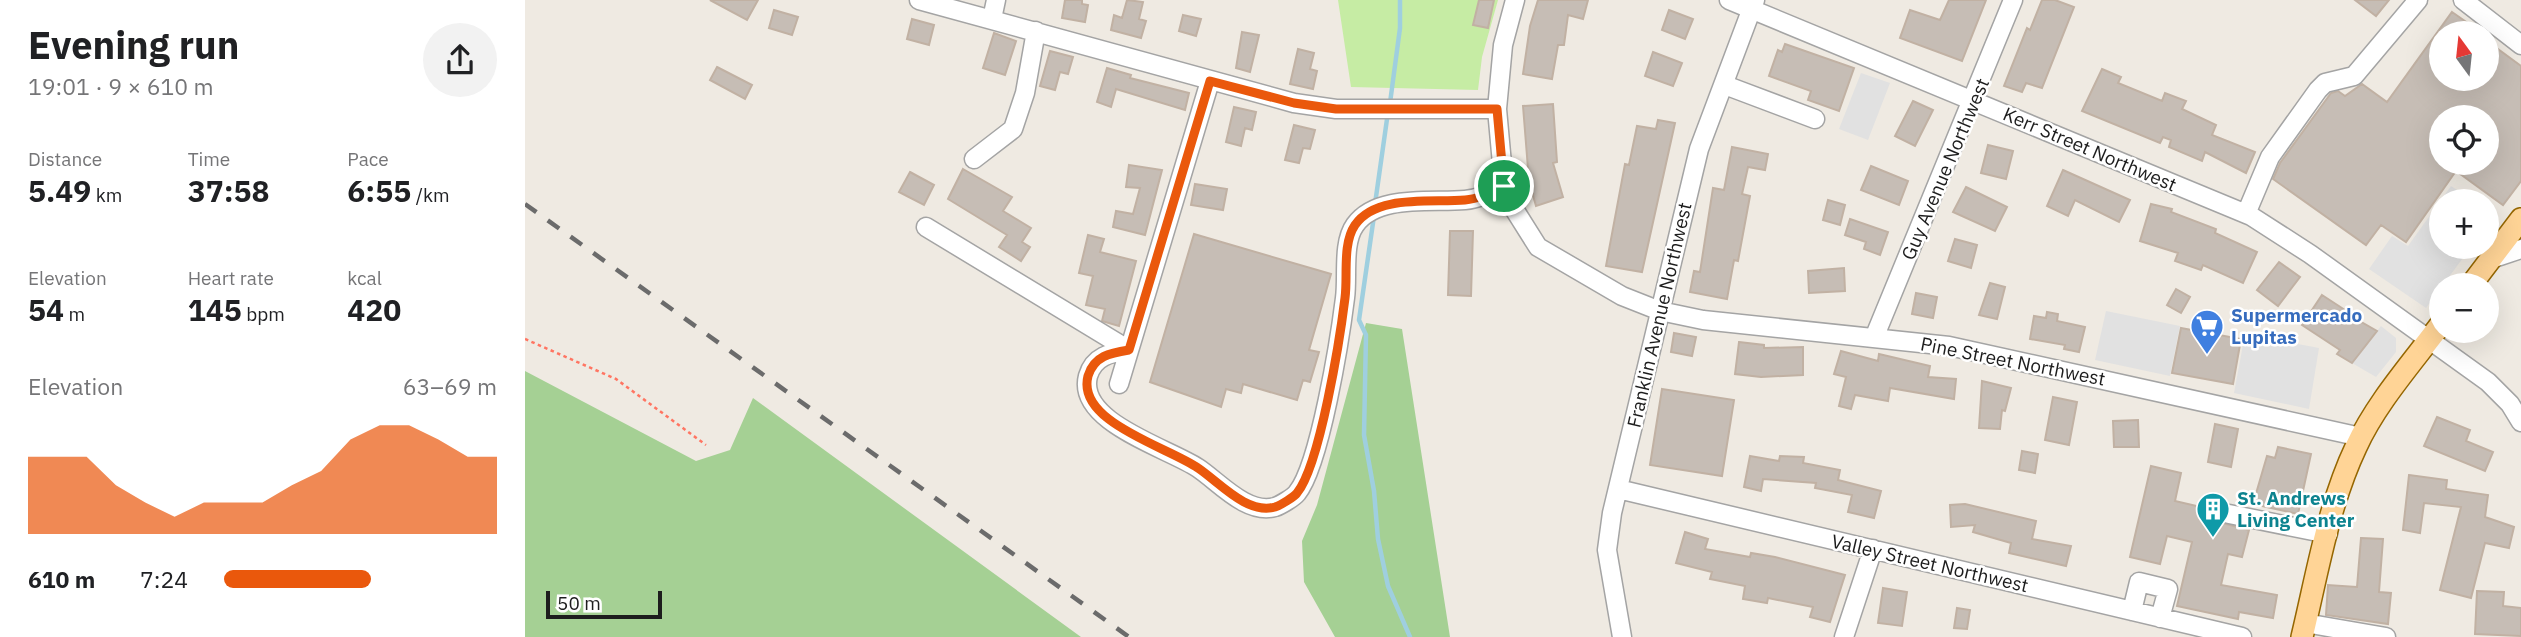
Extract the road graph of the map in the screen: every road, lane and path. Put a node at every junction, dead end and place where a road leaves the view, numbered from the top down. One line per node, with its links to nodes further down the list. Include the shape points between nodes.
1 (919, 0): 10 (street)
2 (996, 0): 10 (street)
3 (1515, 0): 16 (street, via 1503,45)
4 (1729, 0): 8 (street, Kerr Street Northwest)
5 (2013, 0): 15 (street, Guy Avenue Northwest)
6 (2419, 0): 20 (street, via 2354,76 2325,83 2318,90 2270,157)
7 (2463, 0): 9 (street)
8 (1753, 5): 15 (street, Kerr Street Northwest, via 1877,70); 28 (street, Franklin Avenue Northwest, via 1699,149)
9 (2485, 7): 12 (street)
10 (992, 19): 11 (street)
11 (1036, 31): 13 (street); 18 (street, via 1013,129)
12 (2521, 46)
13 (1210, 81): 16 (street, via 1336,109); 34 (street)
14 (1730, 87): 17 (street)
15 (1974, 101): 20 (street, Kerr Street Northwest); 30 (street, Guy Avenue Northwest)
16 (1497, 109): 19 (street)
17 (1815, 119)
18 (974, 159)
19 (1504, 186): 28 (street, Pine Street Northwest, via 1538,247 1622,296); 34 (street, via 1466,200 1400,203 1371,211 1355,225 1349,239 1346,298 1311,463 1297,494 1275,507 1253,508 1195,466 1103,418 1090,400 1086,384 1091,367 1106,354)
20 (2246, 214): 29 (street, Kerr Street Northwest)
21 (2521, 219): 23 (main road)
22 (926, 227): 34 (street)
23 (2499, 248)
24 (2521, 249): 25 (street)
25 (2499, 256)
26 (2491, 259): 27 (main road)
27 (2480, 273)
28 (1660, 311): 30 (street, Pine Street Northwest, via 1703,320); 39 (street, Franklin Avenue Northwest)
29 (2429, 329)
30 (1874, 338): 37 (street, Pine Street Northwest, via 1949,346)
31 (525, 339): 38 (path, via 616,379)
32 (2429, 341): 37 (main road)
33 (2446, 343): 36 (street, Kerr Street Northwest, via 2511,404)
34 (1129, 350): 35 (street)
35 (1119, 384)
36 (2521, 422)
37 (2361, 437): 41 (main road)
38 (706, 445)
39 (1618, 489): 42 (street, Valley Street Northwest); 46 (street, Franklin Avenue Northwest, via 1607,550)
40 (2228, 514): 41 (street)
41 (2328, 534): 45 (main road)
42 (1873, 549): 43 (street, Valley Street Northwest); 47 (street)
43 (2132, 611): 44 (street, Valley Street Northwest); 44 (street, via 2139,582 2168,589)
44 (2160, 618): 48 (street, Valley Street Northwest)
45 (2303, 630): 49 (street)
46 (1622, 637)
47 (1844, 637)
48 (2242, 637)
49 (2386, 637)

